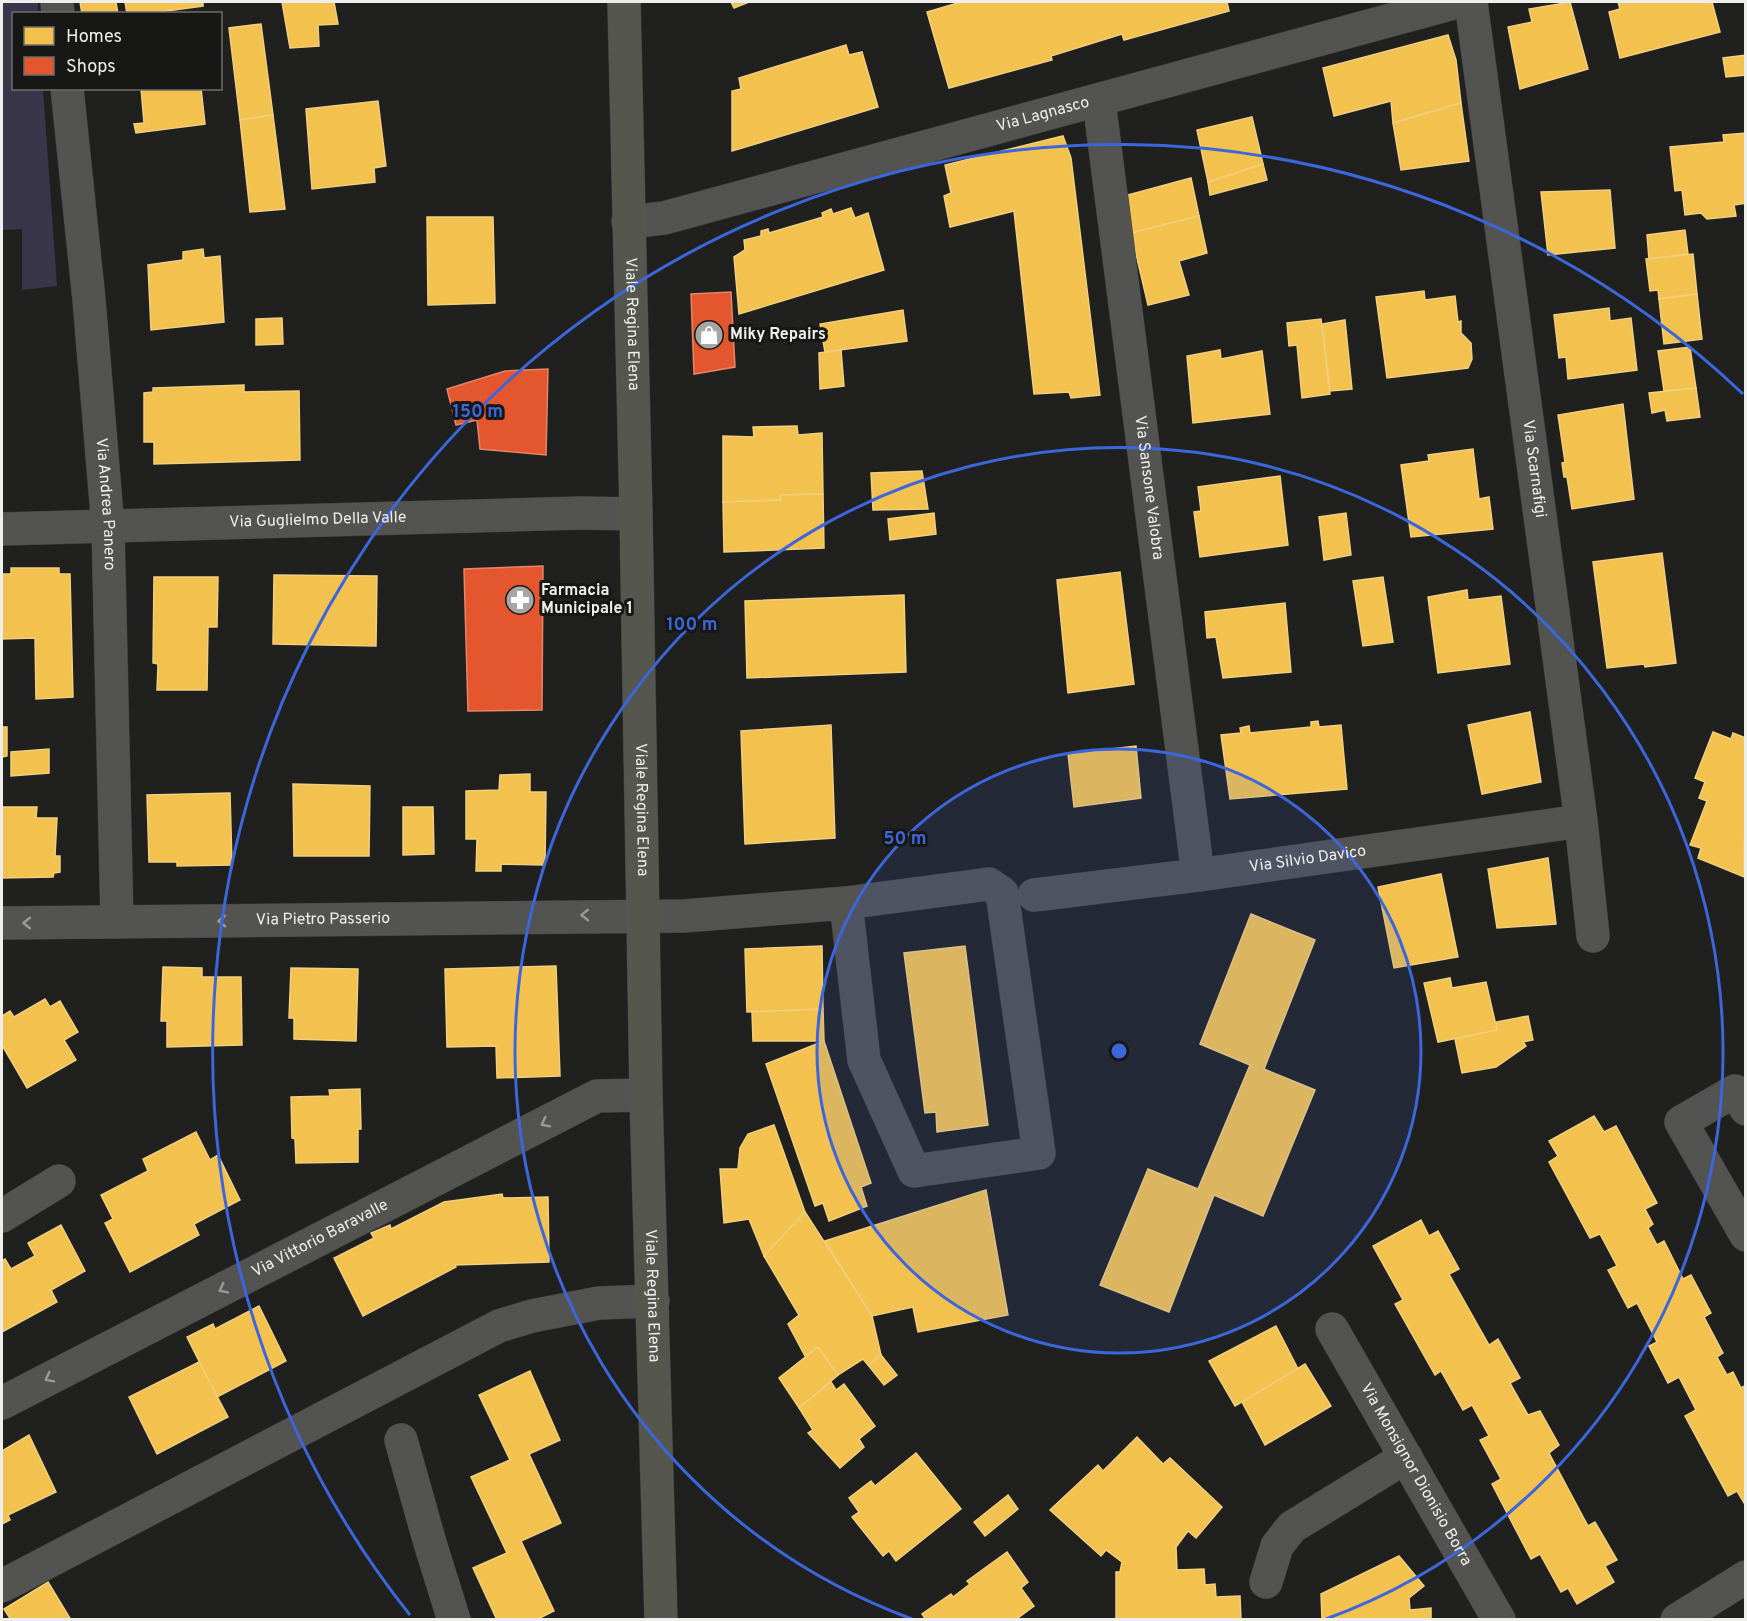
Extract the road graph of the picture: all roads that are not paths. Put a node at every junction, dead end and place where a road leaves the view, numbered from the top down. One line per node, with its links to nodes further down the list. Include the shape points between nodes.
1 (624, 2): 6 (main road, Viale Regina Elena)
2 (1457, 2): 5 (street, Via Lagnasco)
3 (1471, 2): 10 (street, Via Scarnafigi)
4 (67, 90): 8 (street, Via Andrea Panero)
5 (1099, 100): 6 (street, Via Lagnasco, via 664,218); 11 (street, Via Sansone Valobra)
6 (628, 222): 7 (main road, Viale Regina Elena)
7 (636, 514): 8 (street, Via Guglielmo Della Valle); 14 (main road, Viale Regina Elena)
8 (108, 526): 9 (street, Via Guglielmo Della Valle); 15 (street, Via Andrea Panero)
9 (2, 529)
10 (1581, 821): 11 (street, Via Silvio Davico); 17 (street, Via Scarnafigi)
11 (1198, 875): 12 (street, Via Silvio Davico)
12 (1034, 895)
13 (846, 903): 13 (street, Via Pietro Passerio, via 989,884 1002,893 1040,1153 914,1171 864,1059); 14 (street, Via Pietro Passerio, via 684,916)
14 (644, 915): 15 (street, Via Pietro Passerio, one-way to 15); 18 (main road, Viale Regina Elena)
15 (117, 922): 16 (street, Via Pietro Passerio, one-way to 16)
16 (2, 923)
17 (1593, 936)
18 (646, 1095): 23 (main road, Viale Regina Elena); 25 (street, Via Vittorio Baravalle, one-way to 25, via 597,1096)
19 (1746, 1109): 22 (street, via 1735,1091 1682,1122)
20 (59, 1181): 21 (street)
21 (2, 1216)
22 (1746, 1235)
23 (653, 1301): 30 (street, via 599,1302 499,1326); 32 (main road, Viale Regina Elena)
24 (1332, 1329): 27 (street, Via Monsignor Dionisio Borra)
25 (2, 1403)
26 (401, 1440): 31 (street)
27 (1406, 1457): 29 (street, via 1292,1527 1277,1546); 33 (street, Via Monsignor Dionisio Borra)
28 (1746, 1577): 34 (street)
29 (1266, 1582)
30 (2, 1586)
31 (454, 1620)
32 (661, 1620)
33 (1499, 1620)
34 (1677, 1620)

